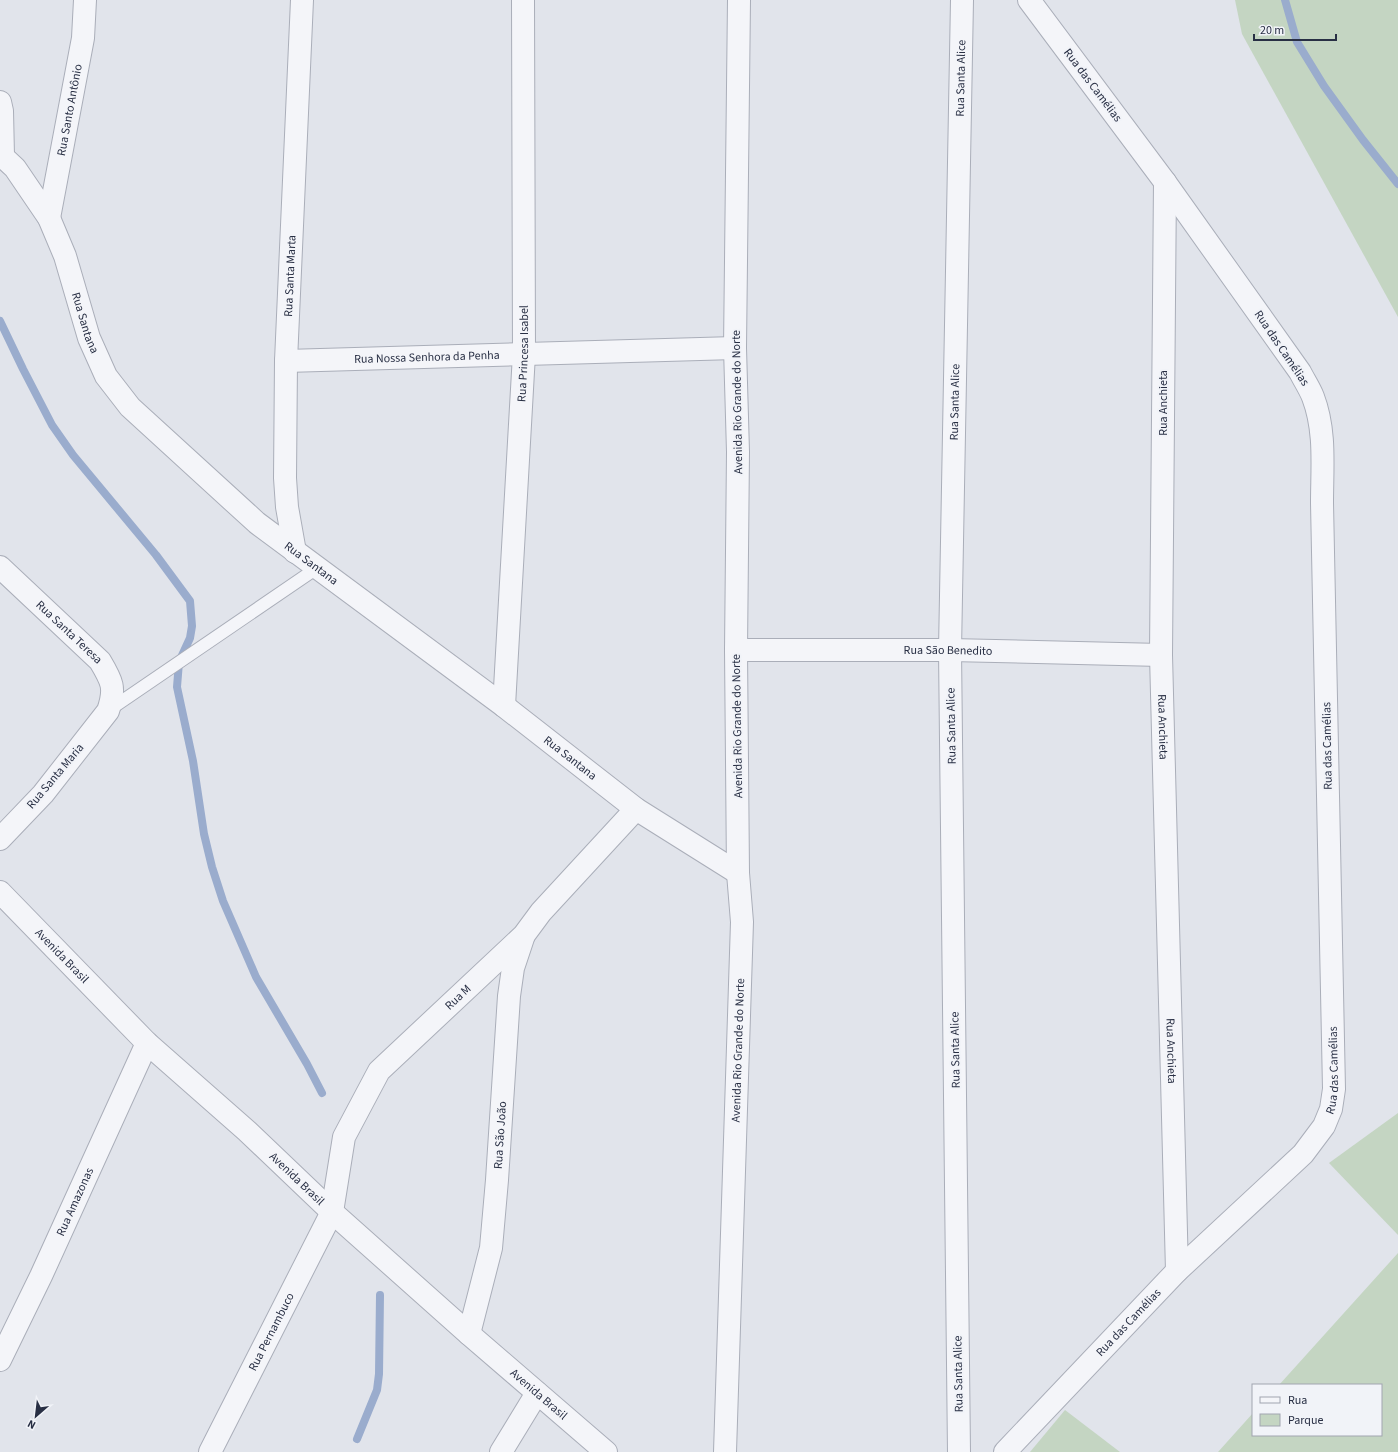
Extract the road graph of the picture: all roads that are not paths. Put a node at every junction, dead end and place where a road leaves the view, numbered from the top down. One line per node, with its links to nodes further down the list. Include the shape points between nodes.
1 (85, 0): 10 (street, Rua Santo Antônio, via 83,38)
2 (302, 0): 13 (street, Rua Santa Marta)
3 (523, 0): 12 (street, Rua Princesa Isabel)
4 (739, 0): 11 (street, Avenida Rio Grande do Norte)
5 (962, 0): 18 (street, Rua Santa Alice)
6 (1029, 0): 9 (street, Rua das Camélias)
7 (0, 102): 8 (street)
8 (1, 155): 10 (street, Rua Santana, via 15,168)
9 (1165, 182): 19 (street, Rua Anchieta); 29 (street, Rua das Camélias, via 1300,372 1313,396 1319,417 1322,438 1334,1089 1331,1109 1324,1126 1303,1154)
10 (49, 218): 14 (street, Rua Santana, via 65,256 89,338 106,376 130,407 158,434 257,523)
11 (735, 348): 12 (street, Rua Nossa Senhora da Penha); 17 (street, Avenida Rio Grande do Norte, via 738,452)
12 (524, 354): 13 (street, Rua Nossa Senhora da Penha); 20 (street, Rua Princesa Isabel)
13 (286, 361): 14 (street, Rua Santa Marta, via 284,478)
14 (295, 552): 16 (street, Rua Santana)
15 (0, 567): 21 (street, Rua Santa Teresa, via 100,661 110,678 113,697)
16 (317, 568): 20 (street, Rua Santana); 21 (lane)
17 (736, 650): 18 (street, Rua São Benedito); 24 (street, Avenida Rio Grande do Norte)
18 (950, 650): 19 (street, Rua São Benedito); 37 (street, Rua Santa Alice)
19 (1161, 655): 29 (street, Rua Anchieta)
20 (504, 706): 22 (street, Rua Santana)
21 (108, 711): 23 (street, Rua Santa Maria, via 43,794)
22 (636, 809): 24 (street, Rua Santana); 26 (street, Rua M, via 541,912)
23 (0, 839)
24 (738, 873): 36 (street, Avenida Rio Grande do Norte, via 742,922)
25 (0, 892): 27 (street, Avenida Brasil)
26 (524, 935): 28 (street, Rua M, via 379,1071 344,1138); 30 (street, Rua São João, via 513,968 508,996 491,1248)
27 (147, 1043): 28 (street, Avenida Brasil, via 248,1131); 31 (street, Rua Amazonas)
28 (332, 1212): 30 (street, Avenida Brasil); 33 (street, Rua Pernambuco)
29 (1177, 1271): 38 (street, Rua das Camélias)
30 (469, 1334): 32 (street, Avenida Brasil)
31 (0, 1360)
32 (537, 1393): 34 (street); 35 (street, Avenida Brasil)
33 (210, 1452)
34 (501, 1452)
35 (606, 1452)
36 (725, 1452)
37 (959, 1452)
38 (1005, 1452)

